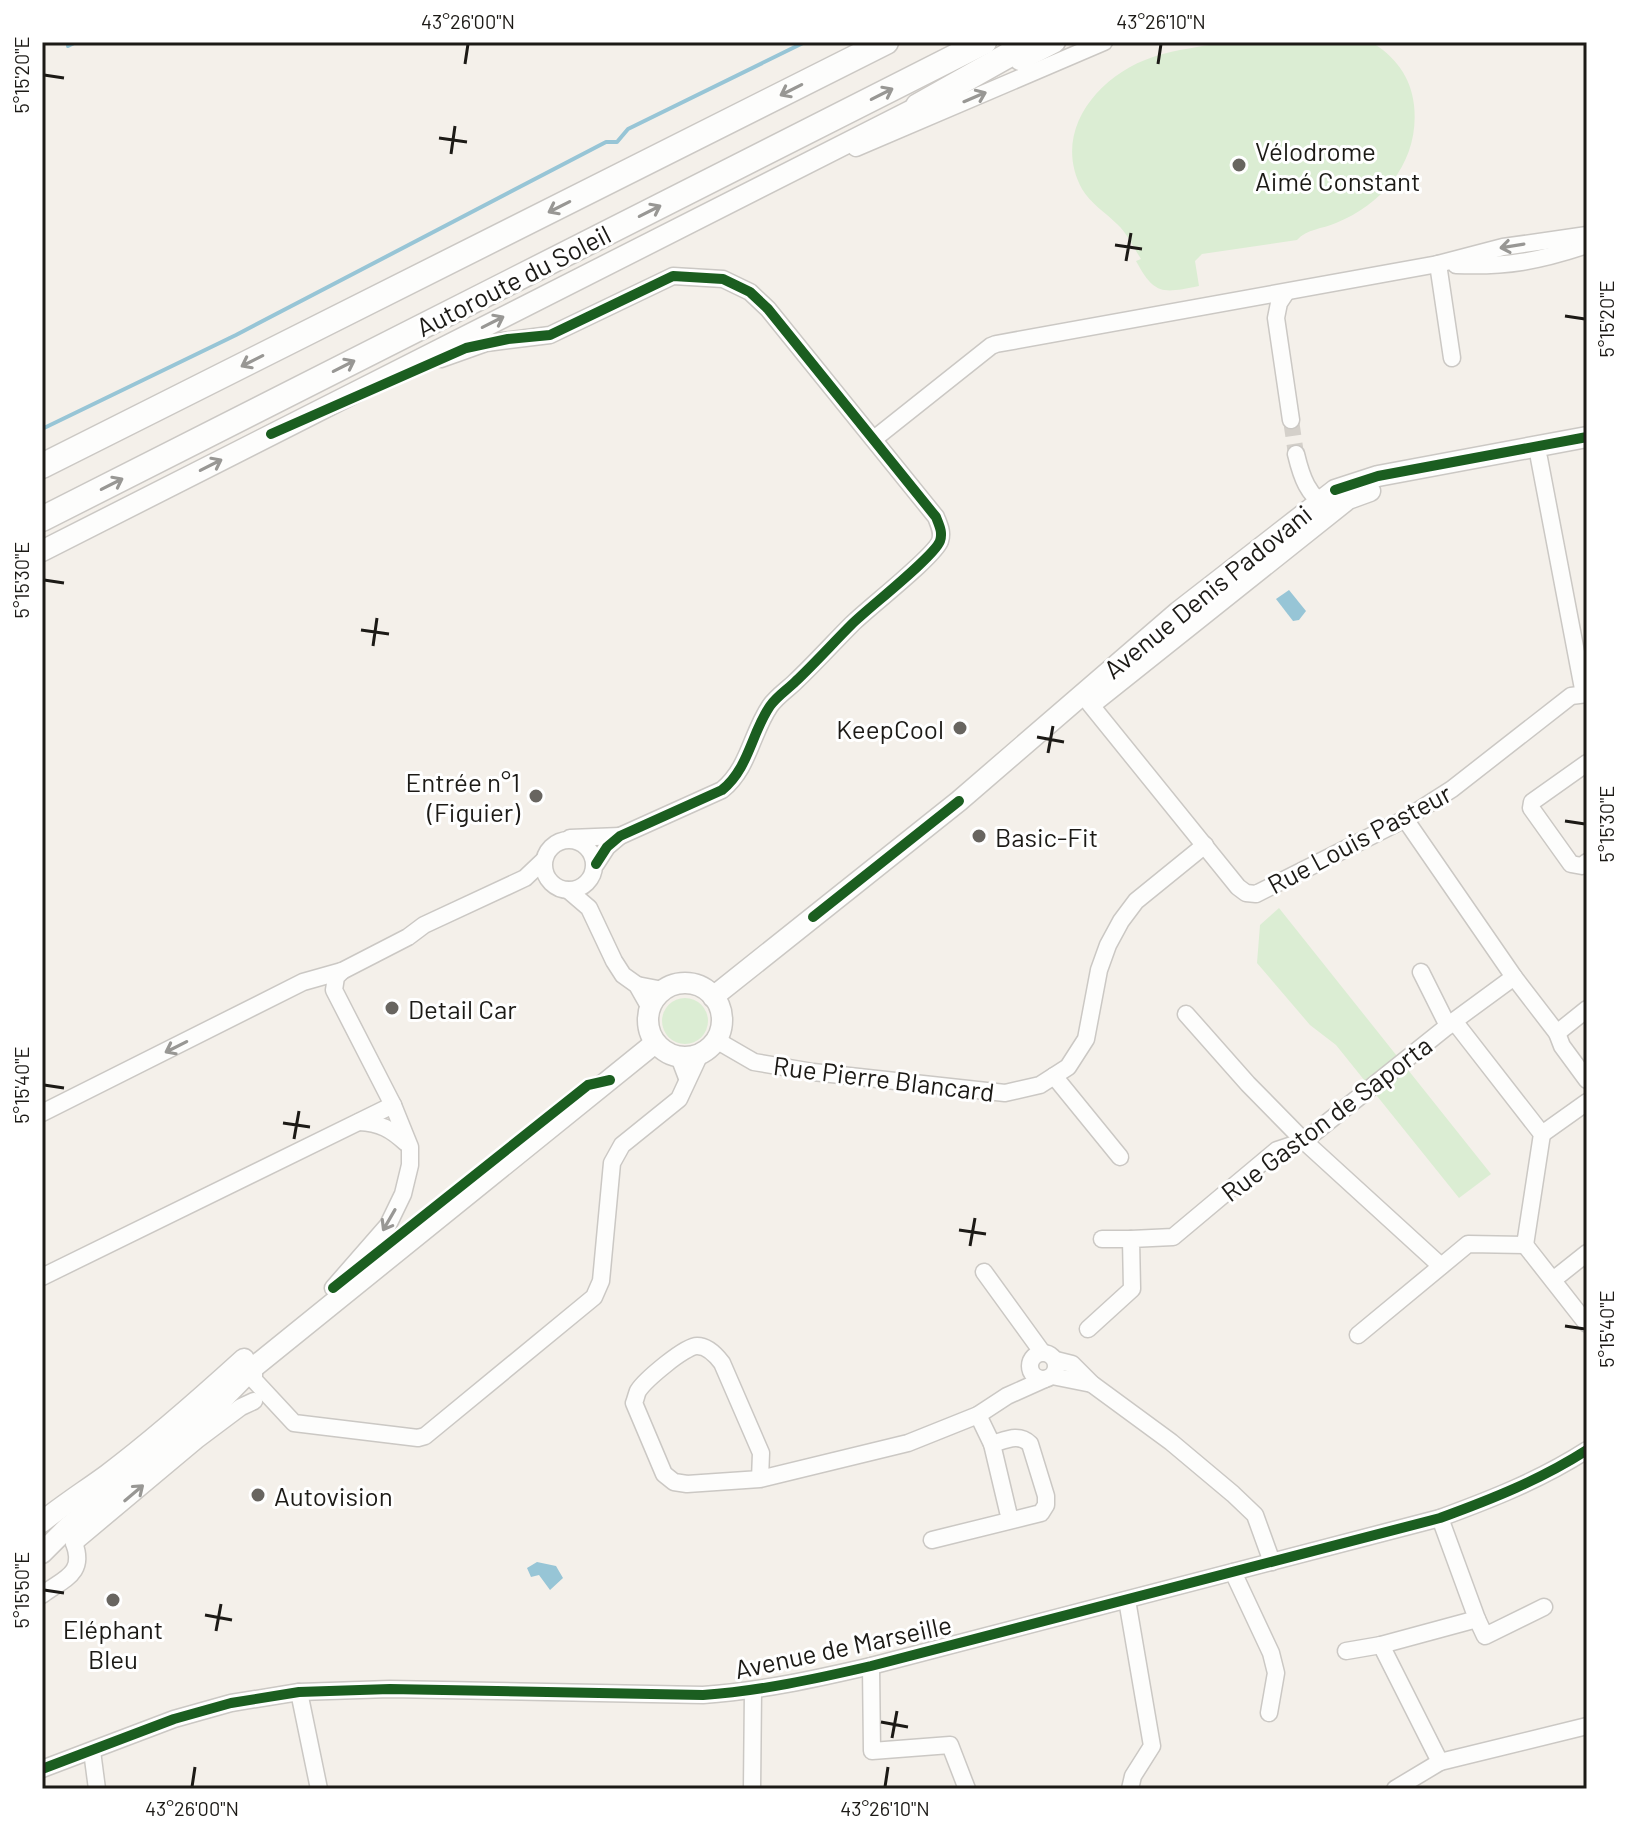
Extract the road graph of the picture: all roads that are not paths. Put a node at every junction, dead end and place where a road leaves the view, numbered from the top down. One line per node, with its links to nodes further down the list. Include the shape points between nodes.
1 (886, 42): 20 (highway, Autoroute du Soleil, one-way to 20)
2 (984, 42): 23 (highway, Autoroute du Soleil, one-way to 2)
3 (1032, 42): 6 (highway)
4 (1055, 42): 6 (main road)
5 (1104, 42): 7 (street, one-way to 5)
6 (918, 106): 7 (main road)
7 (748, 193): 14 (main road, one-way to 7)
8 (1587, 235): 10 (street, one-way to 10, via 1503,247)
9 (1587, 245): 10 (street, via 1545,259 1497,266)
10 (1438, 264): 11 (street); 12 (street)
11 (1285, 294): 13 (street, via 1276,318); 16 (street, via 991,346)
12 (1452, 358)
13 (1291, 420)
14 (271, 434): 16 (street, via 466,348 550,335 673,276 701,276 750,292); 24 (main road, one-way to 14)
15 (1587, 437): 21 (main road, Avenue Denis Padovani, via 1378,476)
16 (874, 439): 30 (street, via 936,517 940,542 779,694 739,772 722,790)
17 (1587, 449): 18 (main road, Avenue Denis Padovani)
18 (1539, 458): 22 (main road, Avenue Denis Padovani, via 1421,478 1376,489); 25 (street)
19 (1297, 459): 21 (street)
20 (42, 466)
21 (1318, 501): 22 (street); 28 (main road, Avenue Denis Padovani, via 1178,612)
22 (1339, 506): 26 (main road, Avenue Denis Padovani)
23 (42, 519)
24 (42, 551)
25 (1586, 694): 29 (street, Rue Louis Pasteur, via 1571,696)
26 (1090, 704): 28 (main road, Avenue Denis Padovani); 32 (street)
27 (1587, 763): 34 (street, via 1532,802 1531,808 1571,864)
28 (959, 801): 45 (main road, Avenue Denis Padovani)
29 (1405, 819): 32 (street, Rue Louis Pasteur, via 1256,894 1238,887); 42 (street)
30 (620, 836): 31 (street); 35 (street)
31 (560, 840): 33 (street); 35 (street, via 580,843 591,854)
32 (1205, 845): 54 (street, Rue Pierre Blancard, via 1136,901 1121,921 1099,970 1086,1039 1068,1067)
33 (544, 860): 36 (street); 37 (street)
34 (1587, 862)
35 (594, 870): 38 (street, via 578,889); 39 (street)
36 (525, 878): 37 (street); 40 (street)
37 (550, 881): 38 (street)
38 (568, 890): 39 (street)
39 (589, 908): 43 (street, via 614,961)
40 (342, 971): 57 (street, via 334,990); 58 (street, one-way to 58, via 303,982)
41 (1421, 972): 49 (street)
42 (1514, 977): 49 (street, Rue Gaston de Saporta); 50 (street)
43 (637, 985): 44 (street); 46 (street)
44 (663, 990): 45 (main road, via 695,985); 46 (main road)
45 (713, 997): 51 (main road, via 722,1018)
46 (650, 1008): 52 (main road)
47 (1587, 1009): 50 (street)
48 (1186, 1014): 61 (street)
49 (1451, 1023): 60 (street); 61 (street, Rue Gaston de Saporta)
50 (1557, 1033): 55 (street)
51 (716, 1040): 53 (main road); 54 (street, Rue Pierre Blancard, via 764,1065 989,1092 1019,1091)
52 (655, 1043): 53 (main road, via 670,1054); 76 (main road)
53 (690, 1056): 81 (street, via 679,1099 622,1145 612,1163 601,1281 594,1297 425,1436 299,1425)
54 (1054, 1076): 63 (street)
55 (1587, 1080)
56 (1587, 1102): 60 (street)
57 (393, 1105): 59 (street); 62 (street)
58 (42, 1113)
59 (357, 1122): 62 (street, via 378,1123); 70 (street)
60 (1542, 1134): 66 (street)
61 (1304, 1141): 65 (street, Rue Gaston de Saporta, via 1277,1150 1173,1237); 68 (street)
62 (410, 1147): 72 (street, one-way to 72, via 403,1194 388,1225)
63 (1120, 1157)
64 (1102, 1239): 65 (street, Rue Gaston de Saporta)
65 (1131, 1239): 74 (street, via 1132,1289)
66 (1525, 1245): 68 (street, via 1468,1244); 71 (street)
67 (1587, 1253): 71 (street)
68 (1441, 1266): 75 (street)
69 (984, 1272): 77 (street)
70 (42, 1277)
71 (1553, 1280): 73 (street)
72 (333, 1288): 78 (main road)
73 (1587, 1324)
74 (1088, 1329)
75 (1358, 1335)
76 (254, 1367): 78 (main road); 81 (street, via 254,1380); 82 (main road)
77 (1049, 1367): 79 (street); 79 (street, via 1031,1360); 93 (street, via 1072,1364 1255,1515)
78 (209, 1391): 86 (main road)
79 (1007, 1396): 83 (street)
80 (254, 1401): 81 (street); 82 (street, via 226,1403); 92 (street, one-way to 80)
81 (273, 1404)
82 (210, 1412): 92 (main road)
83 (978, 1415): 84 (street); 87 (street, via 908,1443)
84 (992, 1444): 89 (street); 89 (street, via 1025,1439 1046,1496 1041,1513)
85 (1587, 1450): 88 (street, Avenue de Marseille, via 1523,1486)
86 (106, 1476): 90 (main road); 92 (main road)
87 (760, 1479): 87 (street, via 761,1453 722,1363 706,1348 686,1348 646,1383 634,1403 664,1474 687,1484)
88 (1440, 1518): 93 (street, Avenue de Marseille); 98 (street)
89 (1010, 1520): 91 (street)
90 (42, 1522)
91 (932, 1540)
92 (54, 1541): 95 (street, via 79,1563 74,1573)
93 (1272, 1562): 94 (street, Avenue de Marseille)
94 (1233, 1572): 96 (street, Avenue de Marseille); 104 (street, via 1271,1653 1276,1673)
95 (42, 1595)
96 (1127, 1600): 101 (street, Avenue de Marseille); 113 (street, via 1152,1746)
97 (1544, 1607): 98 (street, via 1485,1636)
98 (1477, 1619): 99 (street)
99 (1381, 1645): 100 (street); 107 (street)
100 (1346, 1651)
101 (871, 1666): 102 (street, Avenue de Marseille); 112 (street, via 872,1751 950,1745)
102 (753, 1691): 103 (street, Avenue de Marseille); 111 (street)
103 (299, 1692): 106 (street, Avenue de Marseille, via 174,1719); 110 (street)
104 (1269, 1713)
105 (1587, 1726): 107 (street)
106 (92, 1751): 108 (street, Avenue de Marseille); 109 (street)
107 (1440, 1762): 114 (street)
108 (42, 1769)
109 (97, 1789)
110 (319, 1789)
111 (752, 1789)
112 (967, 1789)
113 (1130, 1789)
114 (1395, 1789)

